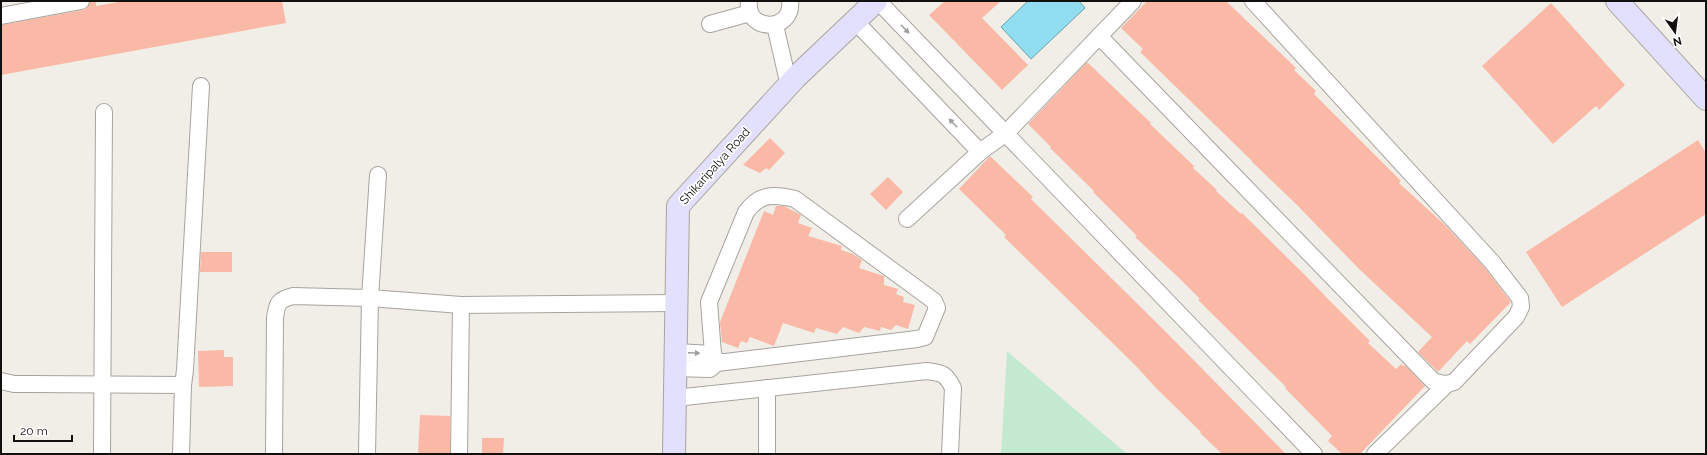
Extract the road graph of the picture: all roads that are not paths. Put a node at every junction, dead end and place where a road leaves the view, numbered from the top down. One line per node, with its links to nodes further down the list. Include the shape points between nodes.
1 (81, 1): 8 (street)
2 (790, 1): 11 (street, via 790,11)
3 (877, 1): 9 (street, Shikaripalya Road); 17 (street, one-way to 17)
4 (1133, 1): 12 (street)
5 (1253, 1): 27 (street, via 1492,262 1520,298 1521,306 1516,317 1454,382)
6 (1617, 1): 15 (street)
7 (749, 7): 10 (street); 11 (street, via 760,23)
8 (1, 16)
9 (855, 21): 14 (street, Shikaripalya Road); 18 (street, one-way to 9)
10 (710, 24)
11 (775, 25): 14 (street)
12 (1098, 36): 17 (street); 27 (street, via 1433,381)
13 (201, 86): 29 (street)
14 (789, 86): 22 (street, Shikaripalya Road, via 678,206)
15 (1706, 99)
16 (104, 112): 28 (street)
17 (1006, 133): 18 (street); 40 (street)
18 (980, 152): 20 (street)
19 (378, 175): 21 (street)
20 (907, 219)
21 (370, 298): 23 (street); 34 (street, via 293,296 280,301 276,307); 35 (street)
22 (676, 303): 23 (street); 25 (street, Shikaripalya Road)
23 (460, 305): 36 (street)
24 (715, 359): 24 (street, via 925,337 937,308 934,301 795,199 766,196 751,204 746,212 709,302); 25 (street)
25 (676, 360): 31 (street, Shikaripalya Road)
26 (1, 381): 28 (street, via 14,384)
27 (1447, 384): 41 (street)
28 (102, 385): 29 (street); 32 (street)
29 (183, 385): 33 (street)
30 (767, 388): 31 (street); 38 (street); 39 (street, via 927,371 941,372 953,388)
31 (675, 398): 37 (street, Shikaripalya Road)
32 (102, 454)
33 (181, 454)
34 (274, 454)
35 (367, 454)
36 (459, 454)
37 (674, 454)
38 (767, 454)
39 (950, 454)
40 (1314, 454)
41 (1374, 454)

